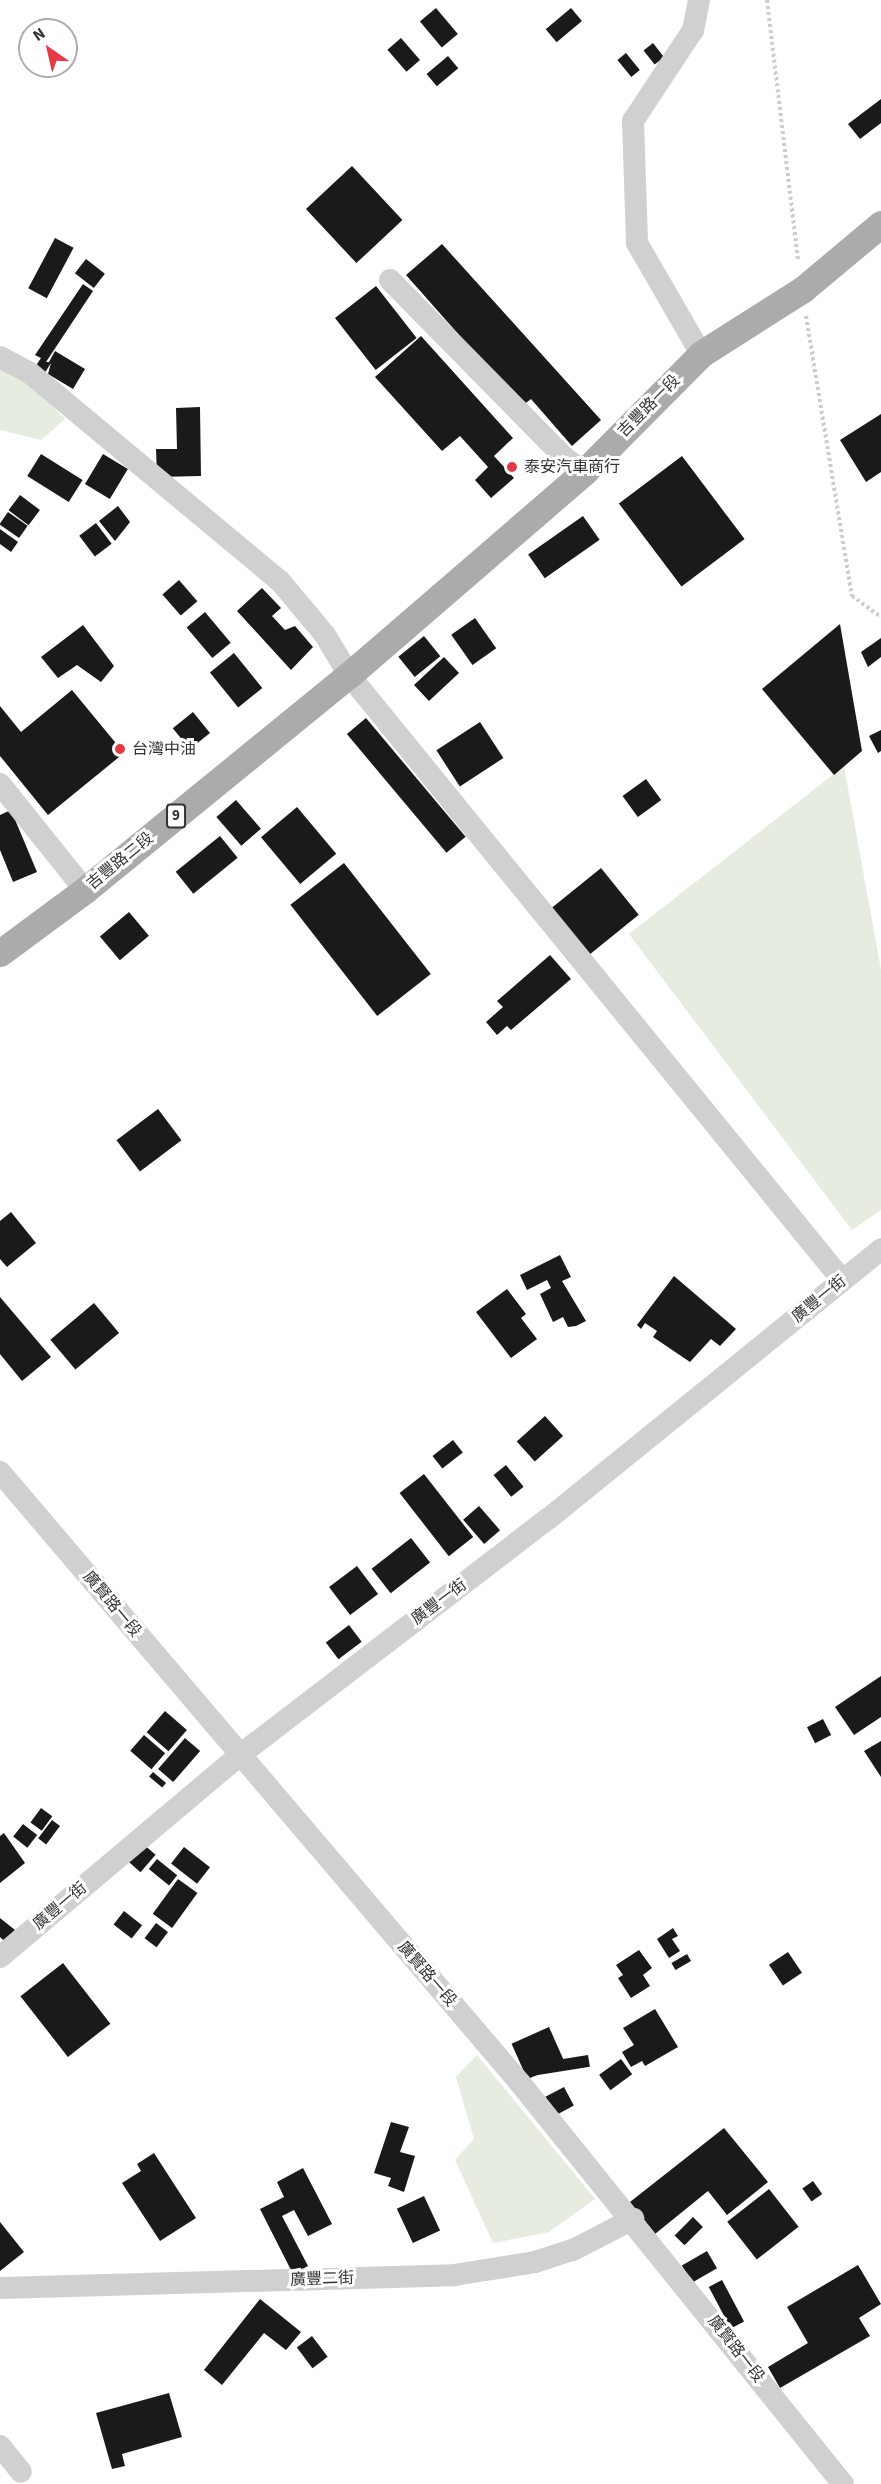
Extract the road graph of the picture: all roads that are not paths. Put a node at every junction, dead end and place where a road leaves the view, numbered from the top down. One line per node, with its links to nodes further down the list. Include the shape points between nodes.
1 (699, 0): 4 (street, via 693,30 633,121 637,243)
2 (881, 224): 4 (main road, 吉豐路一段 / 9, via 802,290)
3 (390, 280): 6 (street, via 564,457)
4 (701, 354): 6 (main road, 吉豐路一段 / 9)
5 (0, 357): 7 (street, via 30,373 280,581 325,635)
6 (584, 472): 7 (main road, 吉豐路一段 / 9)
7 (349, 675): 9 (main road, 吉豐路二段 / 9); 12 (street)
8 (0, 784): 9 (street)
9 (85, 890): 10 (main road, 吉豐路二段 / 9)
10 (0, 953)
11 (881, 1249): 12 (street, 廣豐一街)
12 (842, 1280): 14 (street, 廣豐一街, via 548,1519)
13 (0, 1472): 14 (street, 廣賢路一段)
14 (240, 1755): 15 (street, 廣豐一街); 16 (street, 廣賢路一段)
15 (0, 1957)
16 (633, 2219): 17 (street, 廣豐二街, via 573,2250 535,2262 454,2275); 20 (street, 廣賢路一段)
17 (0, 2288)
18 (0, 2446): 19 (street)
19 (21, 2472)
20 (843, 2484)

